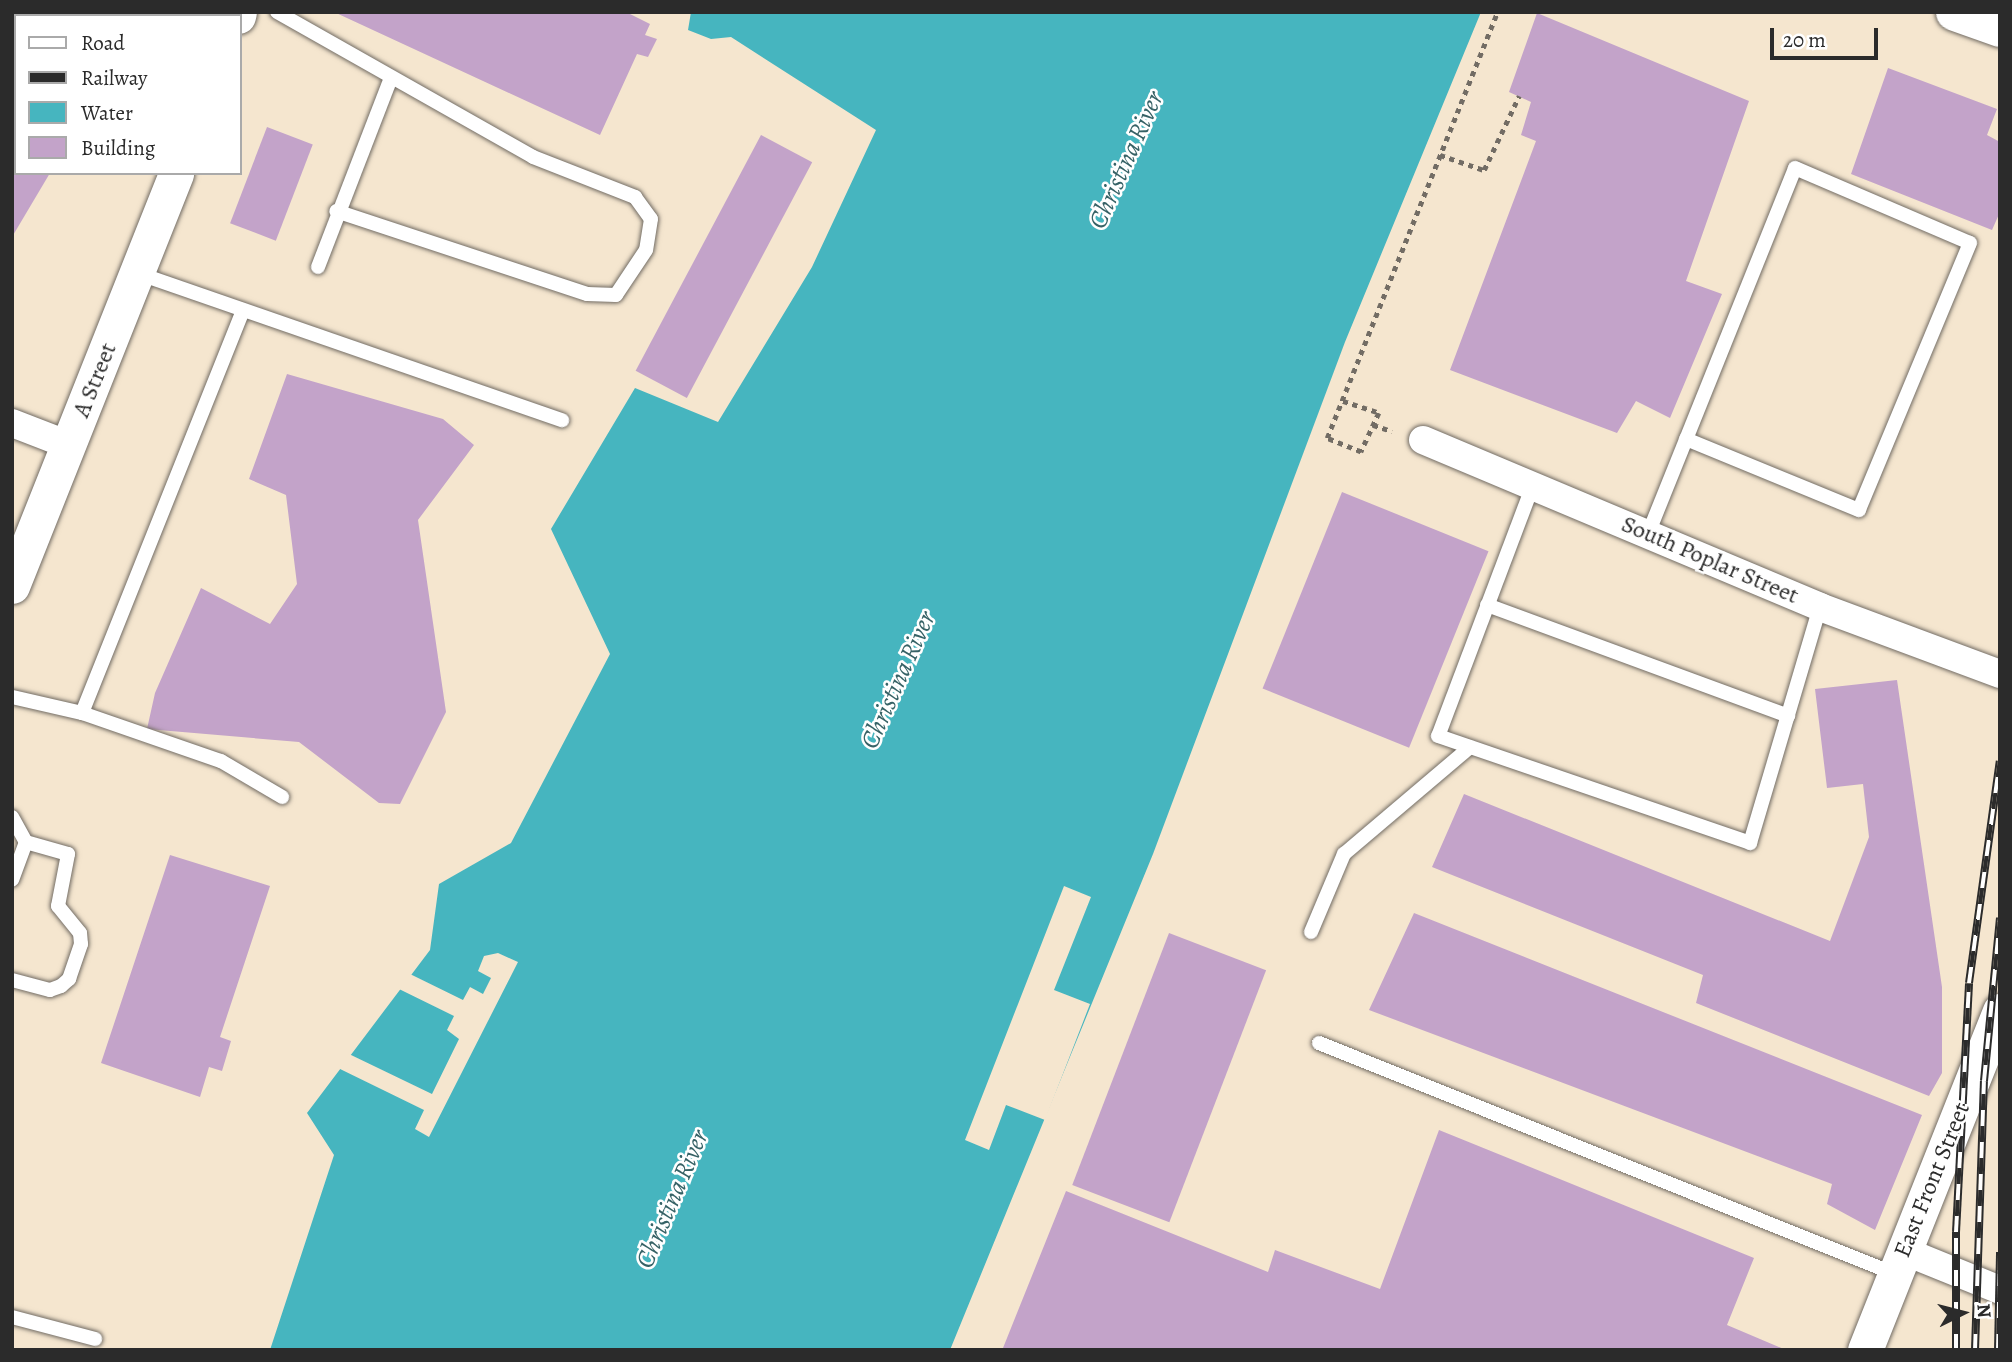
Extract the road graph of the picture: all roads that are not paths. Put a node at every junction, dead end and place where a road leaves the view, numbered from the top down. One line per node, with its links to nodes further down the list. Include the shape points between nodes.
1 (278, 12): 4 (lane)
2 (1955, 12): 3 (main road)
3 (2000, 28)
4 (390, 80): 6 (lane); 6 (lane, via 533,157 635,197 652,219 646,250 616,295 587,294)
5 (175, 175): 8 (street, A Street)
6 (336, 211): 7 (lane)
7 (318, 267)
8 (137, 273): 9 (lane); 14 (street, A Street)
9 (243, 311): 10 (lane); 23 (lane)
10 (562, 420)
11 (12, 423): 14 (street)
12 (1686, 439): 12 (lane, via 1859,510 1970,243 1796,168); 16 (lane)
13 (1423, 440): 15 (street, South Poplar Street)
14 (69, 445): 17 (street, A Street)
15 (1532, 485): 16 (street, South Poplar Street); 19 (lane)
16 (1648, 534): 20 (street, South Poplar Street)
17 (21, 537): 18 (street, A Street)
18 (12, 586)
19 (1487, 605): 24 (lane); 25 (lane, via 1438,736)
20 (1820, 607): 21 (street, South Poplar Street); 24 (lane)
21 (2000, 674)
22 (12, 697): 23 (lane)
23 (82, 713): 26 (lane, via 221,761)
24 (1788, 716): 25 (lane, via 1750,843)
25 (1470, 747): 30 (lane, via 1343,854)
26 (282, 797)
27 (12, 817): 28 (lane)
28 (26, 842): 29 (lane); 31 (lane, via 68,853 58,906 80,933 81,944 69,979 61,986 50,990)
29 (12, 880)
30 (1311, 932)
31 (12, 980)
32 (2000, 1012): 34 (street, East Front Street)
33 (1319, 1043): 34 (lane)
34 (1899, 1263): 35 (street); 38 (street, East Front Street)
35 (2000, 1290)
36 (12, 1317): 37 (lane)
37 (95, 1339)
38 (1865, 1350)

